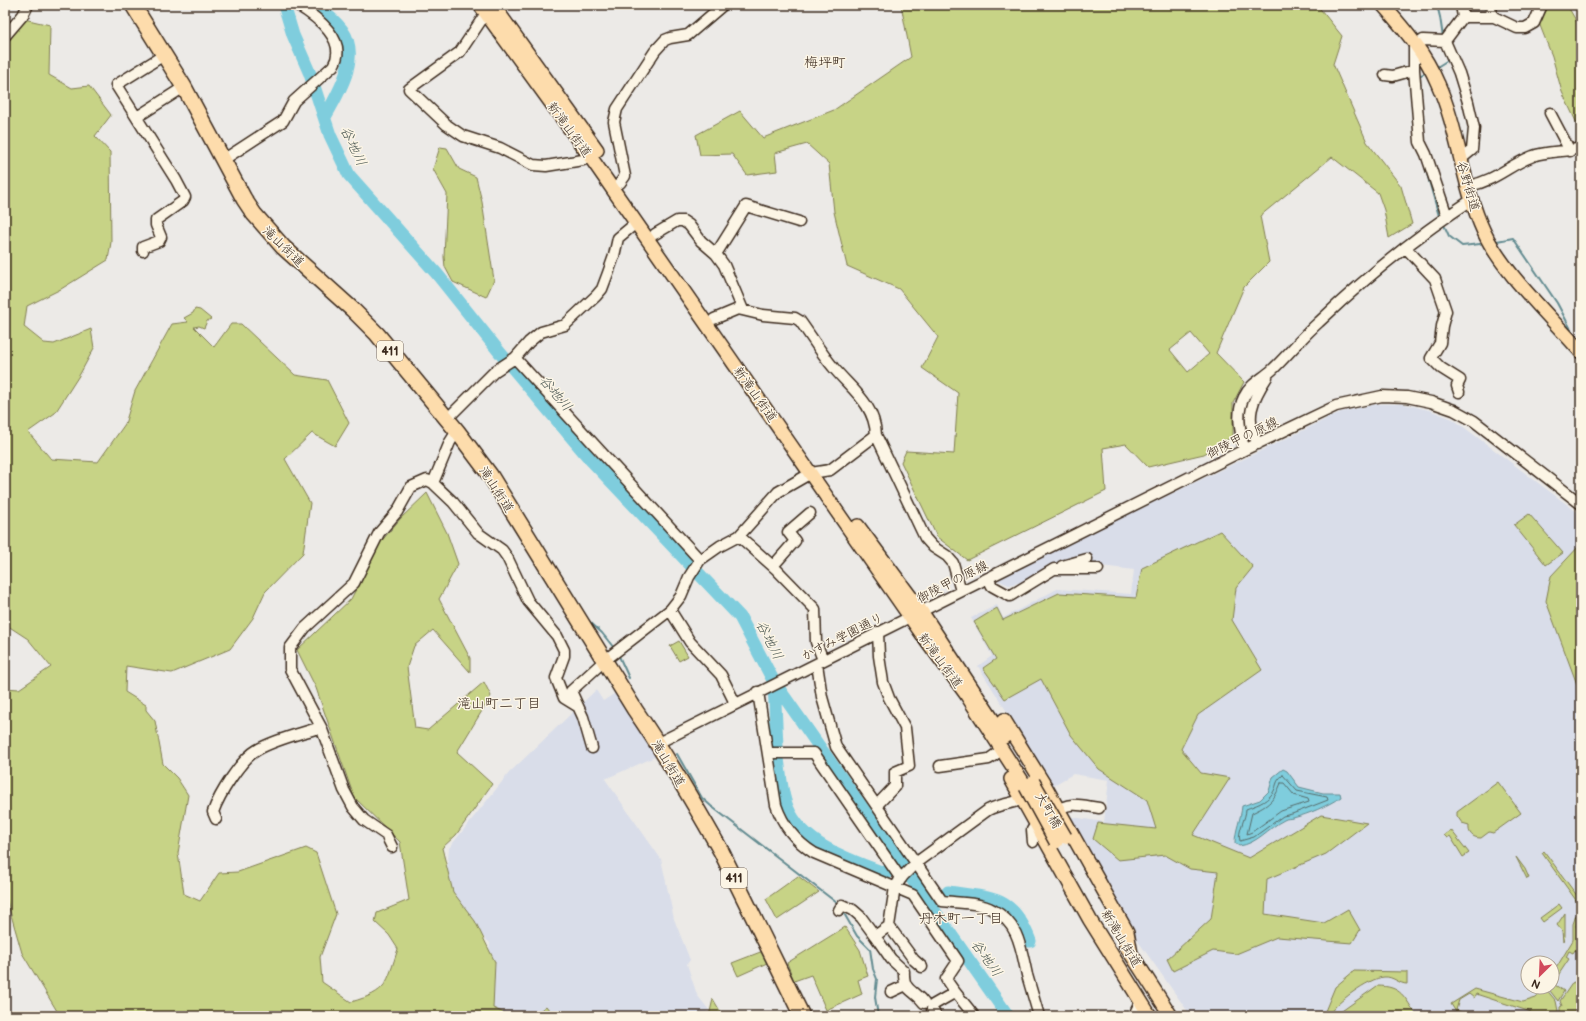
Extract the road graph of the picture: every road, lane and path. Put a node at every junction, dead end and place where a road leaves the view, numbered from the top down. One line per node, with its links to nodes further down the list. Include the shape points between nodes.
1 (28, 5): 12 (street)
2 (133, 5): 15 (highway, 滝山街道 / 411)
3 (723, 5): 26 (street, via 688,35 665,40 617,109 614,122 625,176)
4 (1383, 5): 14 (main road, 谷野街道)
5 (1461, 5): 10 (street)
6 (1491, 5): 11 (street)
7 (1542, 5): 11 (street, via 1534,23 1525,28 1517,28)
8 (294, 6): 25 (street, via 307,10 327,29 335,40 337,59 333,66 294,101 283,121)
9 (486, 8): 23 (main road, 新滝山街道); 23 (street, via 460,52 409,89 447,125 463,136 500,148 533,164 546,166 583,160); 26 (main road, 新滝山街道)
10 (1463, 17): 11 (street); 13 (street)
11 (1492, 17)
12 (5, 36)
13 (1445, 41): 14 (street, via 1423,40); 24 (street, via 1459,73 1474,128 1472,150)
14 (1417, 45): 16 (street, via 1414,48); 24 (main road, 谷野街道, via 1438,84)
15 (164, 55): 18 (highway, 滝山街道 / 411); 20 (street, via 116,85)
16 (1414, 70): 17 (street, via 1393,76); 28 (street, via 1424,150)
17 (1385, 75)
18 (184, 87): 20 (street); 25 (highway, 滝山街道 / 411)
19 (1550, 113): 22 (street)
20 (137, 117): 33 (street, via 185,197 156,220 161,237 143,247)
21 (1581, 148): 22 (street)
22 (1570, 151): 27 (street, via 1533,156)
23 (589, 155): 30 (main road, 新滝山街道)
24 (1461, 159): 27 (main road, 谷野街道)
25 (223, 160): 42 (highway, 滝山街道 / 411, via 244,199 262,225 366,322)
26 (620, 183): 31 (main road, 新滝山街道)
27 (1471, 193): 28 (street); 38 (main road, 谷野街道, via 1479,221 1497,255)
28 (1447, 216): 32 (street)
29 (799, 222): 34 (street, via 746,206)
30 (636, 223): 35 (main road, 新滝山街道); 39 (street, via 618,238 602,289 596,296 565,325 541,332)
31 (655, 234): 34 (street, via 677,221 683,221); 35 (main road, 新滝山街道)
32 (1406, 248): 40 (street, via 1337,305); 41 (street, via 1434,279 1446,311 1440,342 1431,358 1460,380 1457,386)
33 (143, 251)
34 (716, 254): 36 (street, via 724,265)
35 (674, 270): 37 (main road, 新滝山街道); 47 (main road, 新滝山街道)
36 (744, 310): 37 (street, via 738,309); 44 (street, via 800,321 832,366 865,401 876,424)
37 (714, 319): 47 (main road, 新滝山街道)
38 (1581, 352)
39 (514, 359): 42 (street, via 497,369); 53 (street)
40 (1272, 371): 45 (street, via 1256,393 1250,416 1250,427); 46 (street, via 1250,386 1244,396 1238,427)
41 (1459, 392)
42 (447, 419): 43 (highway, 滝山街道 / 411)
43 (458, 431): 48 (street, via 450,442); 63 (highway, 滝山街道 / 411, via 490,475)
44 (876, 435): 47 (street, via 830,470); 58 (street, via 925,538 953,563)
45 (1258, 444): 46 (street, 御陵甲の原線); 49 (street, 御陵甲の原線, via 1336,406 1382,396 1407,397 1454,410 1474,421)
46 (1244, 450): 57 (street, 御陵甲の原線)
47 (816, 472): 51 (street, via 778,492); 60 (main road, 新滝山街道)
48 (433, 483): 67 (street, via 453,502 478,533 507,556 528,601 557,636 564,650 556,678 564,698); 68 (street, via 427,480 411,487 398,512 379,533 354,583 305,628 290,648 290,668)
49 (1581, 504)
50 (810, 513): 54 (street, via 788,532 795,541)
51 (739, 536): 53 (street); 54 (street)
52 (1087, 559): 55 (street)
53 (699, 561): 59 (street, via 681,596)
54 (773, 566): 64 (street, via 815,609 816,642)
55 (1054, 569): 56 (street); 57 (street, via 1010,596 992,586)
56 (1098, 569)
57 (988, 578): 58 (street, 御陵甲の原線)
58 (961, 591): 60 (street, 御陵甲の原線)
59 (670, 610): 63 (street); 66 (street, via 690,642 722,675)
60 (916, 614): 61 (street, かすみ学園通り); 62 (main road, 新滝山街道)
61 (878, 632): 64 (street, かすみ学園通り); 75 (street, via 883,682 905,728 909,766 895,772 894,786)
62 (945, 657): 72 (main road, via 945,679); 74 (main road, 新滝山街道, via 966,694); 74 (main road, via 976,678)
63 (604, 661): 67 (street, via 571,691); 69 (highway, 滝山街道 / 411)
64 (820, 662): 65 (street, かすみ学園通り); 75 (street, via 822,697 836,747)
65 (760, 691): 66 (street); 71 (street)
66 (735, 703): 69 (street)
67 (578, 707): 70 (street)
68 (322, 727): 78 (street, via 256,750 235,773 218,799 213,812); 82 (street, via 353,808 364,820 386,835)
69 (658, 743): 97 (highway, 滝山街道 / 411, via 721,851)
70 (592, 748)
71 (768, 752): 84 (street, via 814,753); 85 (street, via 780,817 802,845 833,862)
72 (996, 754): 73 (street, via 989,759 964,766); 74 (main road)
73 (940, 766)
74 (1032, 789): 77 (main road); 79 (main road); 80 (main road, 大町橋, bridge); 83 (street, via 988,810)
75 (877, 805): 83 (street)
76 (1099, 808): 77 (street, via 1073,803)
77 (1058, 809): 79 (street); 89 (main road, via 1126,932)
78 (216, 819)
79 (1036, 822): 81 (street, via 1032,830); 96 (main road)
80 (1060, 840): 89 (main road, 新滝山街道); 101 (main road, 新滝山街道, via 1086,898)
81 (1033, 842)
82 (392, 847)
83 (915, 864): 84 (street); 100 (street, via 942,902 992,909 1011,924 1021,944)
84 (902, 878): 85 (street)
85 (894, 887): 87 (street); 94 (street, via 912,895 960,964 946,979)
86 (838, 910): 88 (street, via 842,905 853,910)
87 (889, 926): 88 (street); 90 (street)
88 (875, 936): 92 (street, via 891,960 904,971 903,981)
89 (1131, 954): 91 (main road, 新滝山街道)
90 (922, 967)
91 (1141, 970): 102 (main road, 新滝山街道); 103 (main road, via 1165,993)
92 (906, 985): 93 (street); 95 (street)
93 (891, 992)
94 (954, 993): 98 (street, via 932,1005); 99 (street)
95 (924, 1003)
96 (1144, 1012)
97 (802, 1016)
98 (936, 1016)
99 (974, 1016)
100 (1039, 1016)
101 (1160, 1016)
102 (1171, 1016)
103 (1181, 1016)

